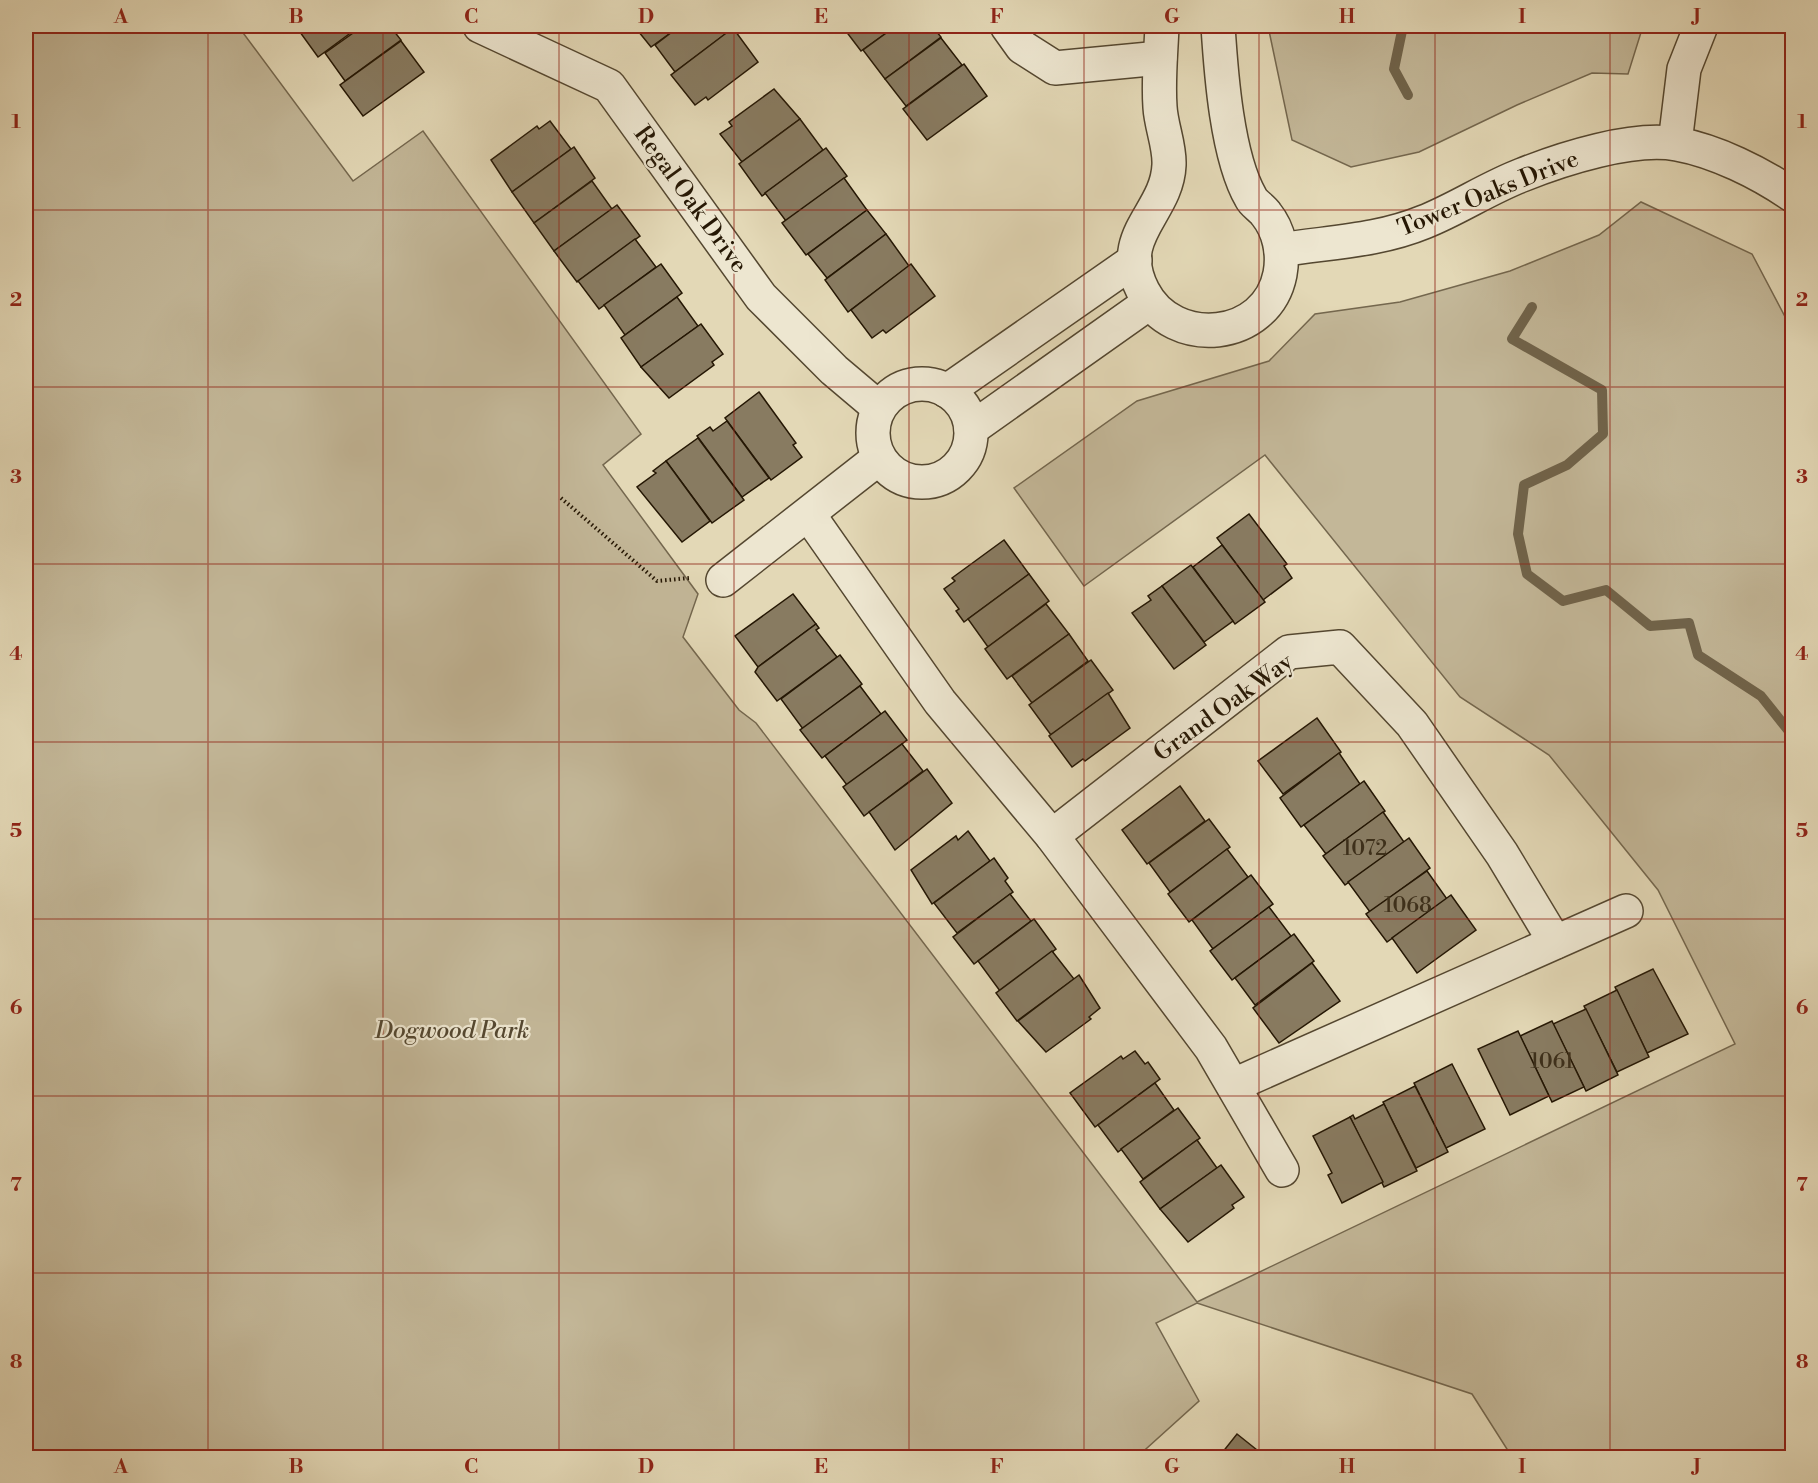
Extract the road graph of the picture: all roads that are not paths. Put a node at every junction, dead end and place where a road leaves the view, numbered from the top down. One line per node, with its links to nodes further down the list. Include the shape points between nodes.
1 (480, 26): 13 (street, Regal Oak Drive, via 609,86 761,297 834,370)
2 (1007, 26): 6 (street, via 1022,47 1055,68)
3 (1161, 26): 6 (street)
4 (1218, 26): 9 (street, via 1233,158 1251,199 1266,213 1276,231)
5 (1701, 26): 7 (street, via 1684,69)
6 (1160, 58): 10 (street, via 1160,108 1169,165 1161,202 1146,218 1137,239)
7 (1675, 143): 8 (street, Tower Oaks Drive, via 1704,151 1772,181); 9 (street, Tower Oaks Drive, via 1611,146 1522,175 1424,222 1366,240)
8 (1792, 195)
9 (1281, 250): 11 (street, via 1280,274 1272,296 1256,314 1235,327 1212,332 1188,329 1167,319)
10 (1135, 260): 11 (street, via 1136,276); 12 (street)
11 (1149, 303): 14 (street)
12 (947, 391): 13 (street, via 930,384 912,385 898,390); 14 (street, via 967,412)
13 (879, 408): 15 (street, via 873,435)
14 (971, 429): 15 (street, via 963,461 951,474 935,481 913,482 891,471)
15 (879, 458): 16 (street)
16 (809, 515): 17 (street); 18 (street, via 940,702)
17 (723, 580)
18 (1052, 836): 20 (street, Grand Oak Way, via 1288,652 1340,647 1424,741 1502,854); 21 (street)
19 (1626, 911): 20 (street)
20 (1555, 942): 21 (street)
21 (1234, 1084): 22 (street)
22 (1282, 1170)

